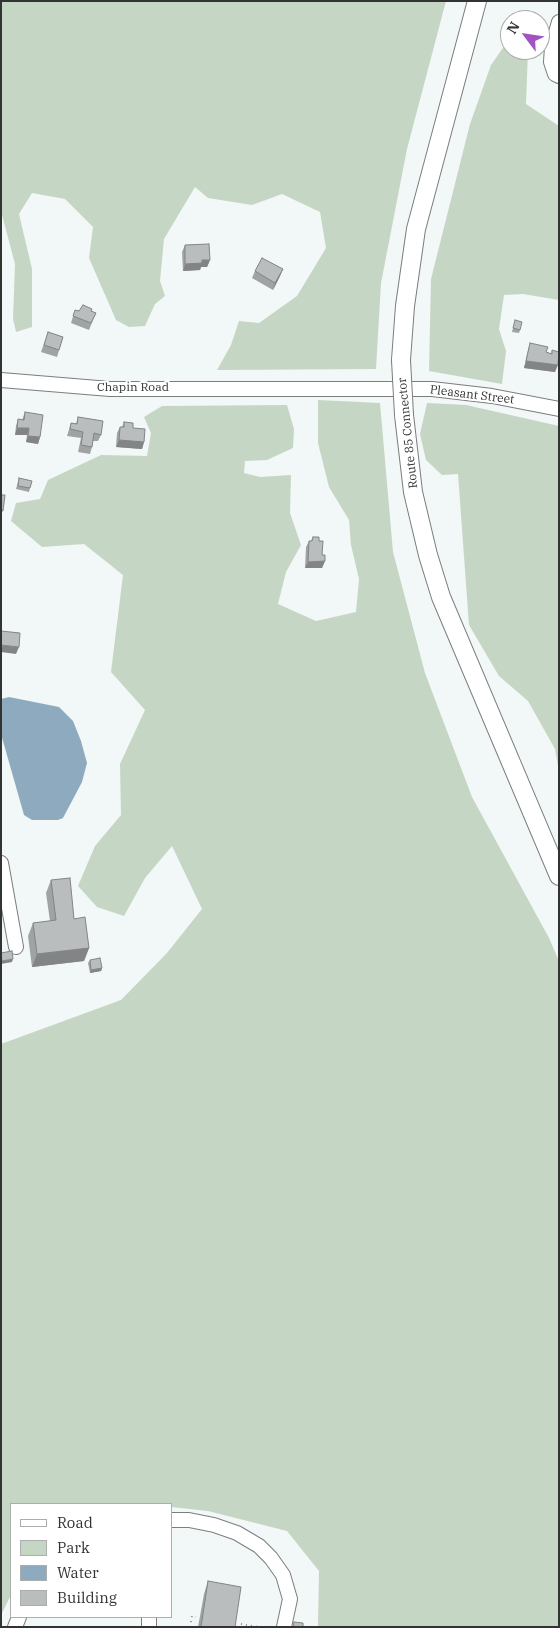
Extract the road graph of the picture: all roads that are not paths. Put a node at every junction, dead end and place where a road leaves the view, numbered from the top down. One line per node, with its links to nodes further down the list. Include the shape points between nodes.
1 (477, 1): 8 (main road, Route 85 Connector, bridge, via 416,229 405,306 402,360 404,415 415,499 440,597)
2 (559, 22): 3 (street, via 551,62)
3 (559, 76)
4 (1, 380): 5 (street, Chapin Road, via 83,388)
5 (265, 388): 6 (street, Pleasant Street, via 432,389)
6 (559, 409)
7 (1, 863): 9 (street)
8 (559, 876)
9 (16, 947)
10 (172, 1520): 11 (street, via 189,1520 237,1533 259,1546 283,1575 290,1599)
11 (284, 1627)

